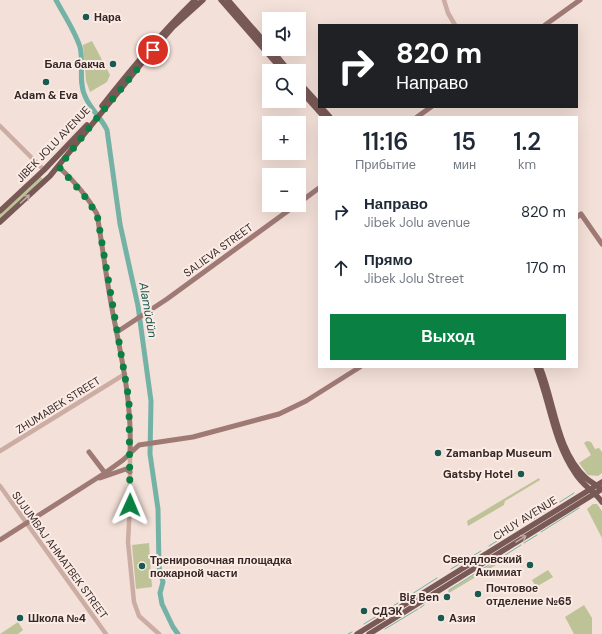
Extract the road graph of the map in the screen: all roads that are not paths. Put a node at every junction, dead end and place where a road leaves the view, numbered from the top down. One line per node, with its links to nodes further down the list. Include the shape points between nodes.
1 (195, 0): 16 (main road, via 164,30)
2 (203, 0): 16 (main road, via 168,33)
3 (221, 0): 11 (main road)
4 (228, 0): 9 (main road)
5 (444, 0): 7 (street)
6 (580, 0): 8 (main road)
7 (454, 24)
8 (546, 24)
9 (262, 39)
10 (277, 56): 12 (main road)
11 (277, 64)
12 (283, 64)
13 (306, 90): 15 (main road)
14 (306, 97): 19 (main road)
15 (318, 103)
16 (103, 108): 22 (main road, JIBEK JOLU AVENUE)
17 (322, 108): 20 (main road)
18 (430, 108): 21 (main road)
19 (323, 116)
20 (329, 116)
21 (418, 116)
22 (91, 123): 24 (main road, JIBEK JOLU AVENUE); 25 (main road, JIBEK JOLU AVENUE)
23 (0, 126): 26 (street)
24 (52, 161): 25 (main road, via 57,162); 26 (main road, JIBEK JOLU AVENUE)
25 (59, 167): 27 (main road, JIBEK JOLU AVENUE); 35 (main road, via 97,214)
26 (44, 170): 27 (main road); 30 (main road, JIBEK JOLU AVENUE)
27 (50, 176): 33 (main road, JIBEK JOLU AVENUE, one-way to 27)
28 (318, 189): 29 (main road)
29 (306, 198)
30 (0, 211)
31 (286, 212): 35 (main road, SALIEVA STREET)
32 (579, 215): 34 (main road)
33 (0, 222)
34 (602, 244)
35 (117, 332): 39 (main road)
36 (358, 368): 42 (main road, via 306,401 279,414 193,437 137,446)
37 (536, 368): 44 (main road, via 556,436)
38 (540, 368): 47 (main road, via 568,453 586,479)
39 (125, 374): 40 (street, ZHUMABEK STREET); 42 (main road, via 130,407)
40 (0, 451)
41 (89, 452): 45 (main road)
42 (130, 452): 43 (street); 45 (main road, via 124,460)
43 (130, 472): 46 (main road, via 126,469); 59 (street, via 128,542 134,602 139,616)
44 (574, 472): 50 (main road); 52 (main road, via 581,491)
45 (105, 473): 46 (main road)
46 (97, 479): 54 (main road)
47 (599, 483): 49 (main road); 50 (main road, CHUY AVENUE)
48 (0, 486): 54 (street, SUJUMBAJ AHMATBEK STREET)
49 (602, 489): 51 (main road, CHUY AVENUE)
50 (589, 490): 51 (main road); 52 (main road, CHUY AVENUE)
51 (595, 494): 53 (main road); 57 (main road, CHUY AVENUE, one-way to 51)
52 (579, 496): 56 (main road, CHUY AVENUE)
53 (602, 502)
54 (26, 523): 55 (main road); 58 (street, SUJUMBAJ AHMATBEK STREET)
55 (0, 540)
56 (444, 579): 57 (main road); 60 (main road, CHUY AVENUE)
57 (448, 585): 61 (main road, CHUY AVENUE)
58 (106, 634)
59 (159, 634)
60 (357, 634)
61 (369, 634)

